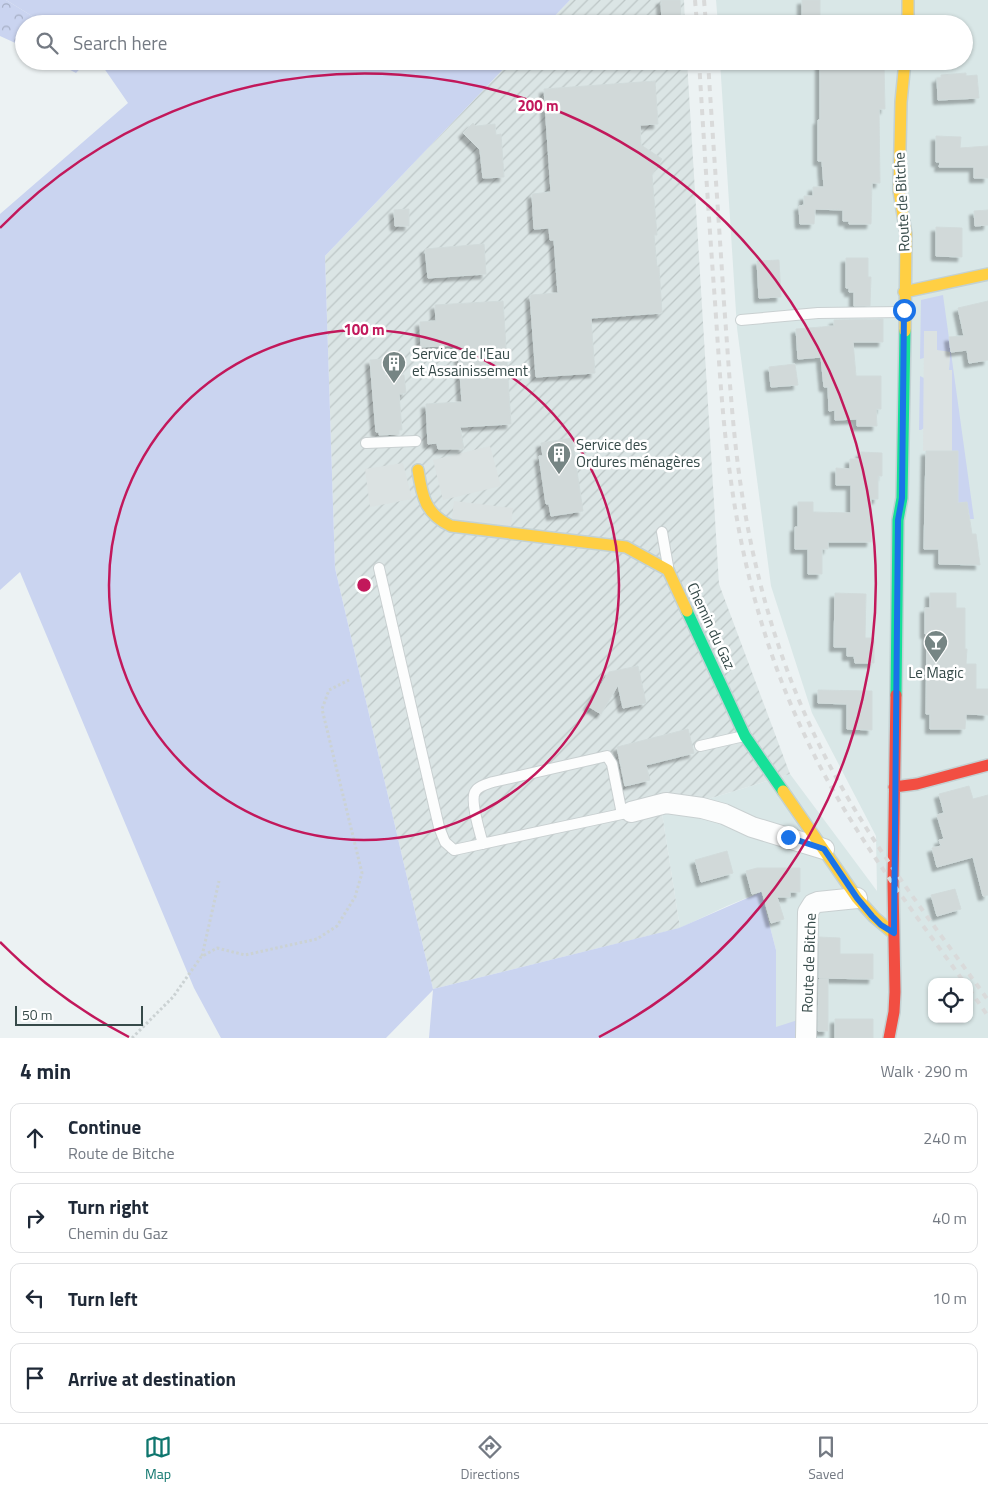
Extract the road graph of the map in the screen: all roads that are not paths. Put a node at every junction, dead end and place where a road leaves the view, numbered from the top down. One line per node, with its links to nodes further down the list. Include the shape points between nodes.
1 (908, 0): 2 (main road)
2 (908, 15)
3 (905, 70): 5 (main road, Route de Bitche, via 899,191 906,234)
4 (988, 274): 5 (main road)
5 (904, 292): 6 (main road, Route de Bitche)
6 (904, 312): 7 (lane, via 818,313); 17 (main road, Route de Bitche)
7 (742, 320)
8 (416, 441): 9 (lane)
9 (366, 443)
10 (418, 470): 13 (main road, via 424,502 441,523 626,547)
11 (662, 532): 13 (lane)
12 (379, 568): 19 (lane, via 439,827 445,842 454,850)
13 (668, 570): 14 (main road, Chemin du Gaz)
14 (745, 736): 15 (lane); 20 (main road, Chemin du Gaz)
15 (700, 746)
16 (988, 765): 17 (main road)
17 (894, 788): 22 (main road, Route de Bitche)
18 (626, 813): 19 (lane); 19 (lane, via 607,756 482,786 475,792 473,800); 20 (street, via 666,803 702,808)
19 (483, 844)
20 (824, 849): 21 (main road, Chemin du Gaz)
21 (857, 898): 22 (main road, Chemin du Gaz, via 881,925); 23 (street, Route de Bitche, via 818,902 808,912)
22 (894, 933): 24 (main road, Route de Bitche, via 894,1005)
23 (806, 1038)
24 (889, 1038)

